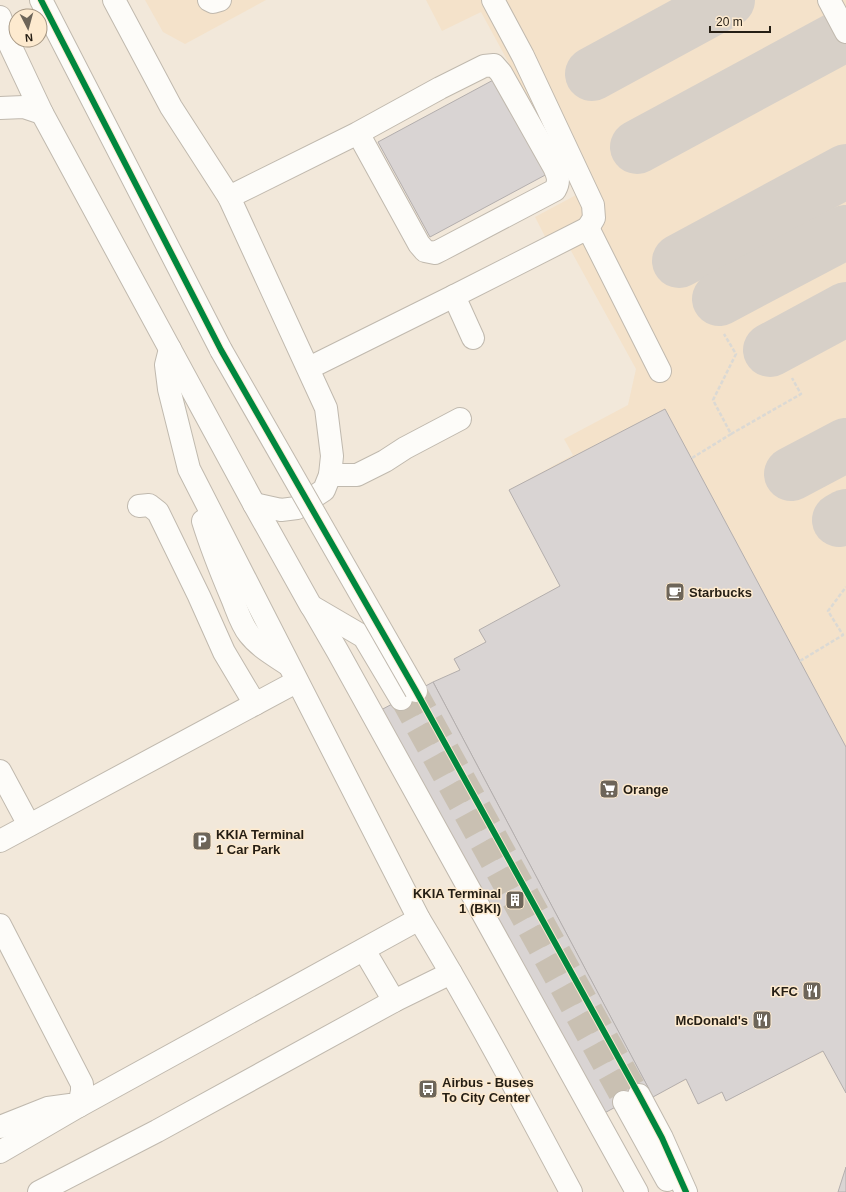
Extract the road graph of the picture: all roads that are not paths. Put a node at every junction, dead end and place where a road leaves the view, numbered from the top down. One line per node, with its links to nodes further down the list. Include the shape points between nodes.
1 (41, 0): 10 (street)
2 (114, 0): 15 (street, via 171,107)
3 (210, 0): 4 (street)
4 (220, 0)
5 (493, 0): 16 (street, via 523,56 593,205 594,218)
6 (829, 0): 8 (street)
7 (0, 16): 9 (street)
8 (846, 32)
9 (8, 35)
10 (50, 38): 26 (street, bridge, via 408,695 364,637)
11 (14, 48): 13 (street)
12 (0, 108): 13 (street, via 24,107)
13 (42, 113): 19 (street)
14 (358, 133): 14 (street, via 425,251 434,253 441,250 555,190 559,182 554,167 494,65 484,66); 15 (street)
15 (229, 197): 20 (street)
16 (588, 228): 17 (street); 21 (street)
17 (454, 296): 18 (street); 20 (street)
18 (473, 338)
19 (170, 349): 24 (street); 27 (street, via 166,366 169,389 209,541 248,634)
20 (308, 368): 23 (street, via 326,408 332,456)
21 (660, 371)
22 (460, 419): 23 (street, via 357,475)
23 (330, 475): 24 (street, via 324,490 297,508 281,510)
24 (254, 504): 26 (street)
25 (139, 506): 28 (street, via 149,505 158,512 224,652)
26 (311, 606): 42 (street)
27 (293, 674): 28 (street); 32 (street)
28 (255, 704): 30 (street)
29 (0, 771): 30 (street)
30 (29, 825): 31 (street)
31 (0, 841)
32 (419, 919): 34 (street); 35 (street)
33 (0, 925): 37 (street, via 82,1084)
34 (364, 950): 36 (street); 37 (street)
35 (451, 973): 36 (street); 41 (street)
36 (394, 1001): 40 (street, via 157,1131)
37 (79, 1106): 38 (street, via 48,1108); 39 (street)
38 (0, 1127)
39 (0, 1152)
40 (39, 1192)
41 (571, 1192)
42 (637, 1192)
43 (674, 1192): 44 (street, via 631,1099 662,1138)
44 (686, 1192)

